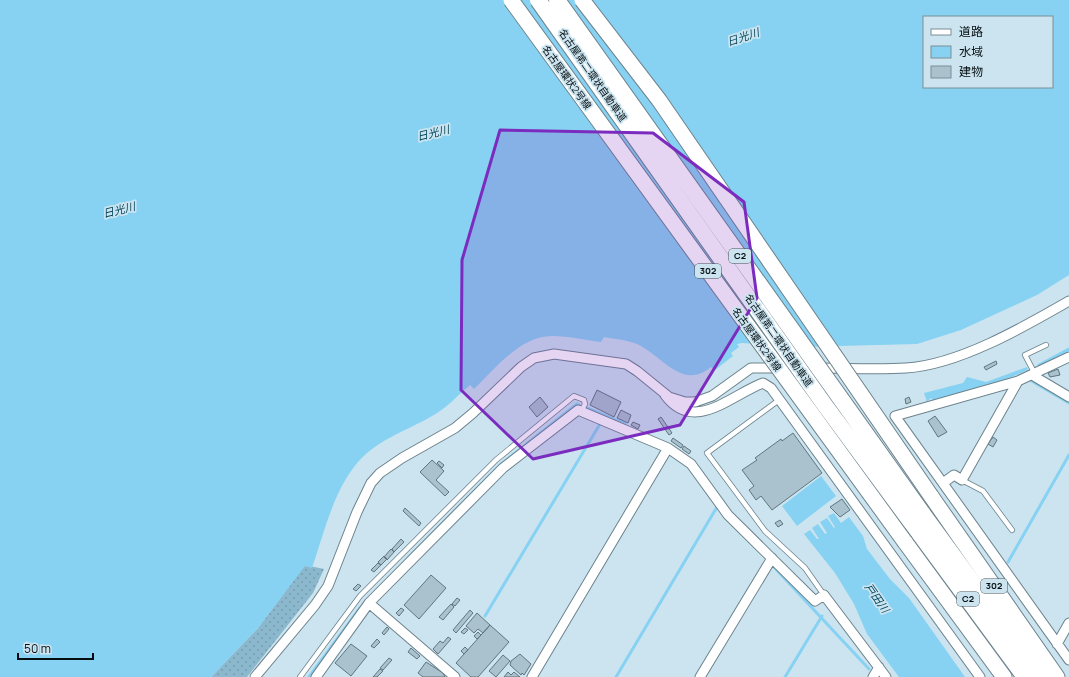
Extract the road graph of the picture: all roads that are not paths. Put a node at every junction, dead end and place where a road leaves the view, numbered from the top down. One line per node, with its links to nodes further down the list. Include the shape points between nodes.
1 (511, 0): 36 (highway, 名古屋環状2号線 / 302, bridge)
2 (538, 0): 37 (highway, 名古屋第二環状自動車道 / C2, bridge, via 824,404)
3 (557, 0): 23 (highway, 名古屋第二環状自動車道 / C2, bridge)
4 (582, 0): 40 (highway, 302, bridge, via 659,100)
5 (1069, 301): 10 (street, via 998,339 949,360 907,368 751,368 712,396 695,402 669,397)
6 (1046, 345): 8 (lane, via 1025,355)
7 (1069, 357): 8 (street)
8 (1033, 374): 9 (street); 11 (street)
9 (1018, 381): 15 (street); 16 (street, via 895,416)
10 (661, 391): 12 (street, via 672,405 695,412 719,407 763,383 771,388); 27 (street, via 626,364 607,360 554,354 534,358 521,367 455,428 380,473 357,512 328,586)
11 (1069, 397)
12 (780, 400): 19 (lane, via 707,454 765,531 805,568); 35 (street)
13 (582, 412): 14 (street); 20 (lane, via 584,400 574,396 496,460); 21 (street, via 578,410 503,468)
14 (668, 448): 18 (street, via 691,464 728,515); 31 (street)
15 (962, 480): 16 (street, via 954,475); 17 (lane, via 983,491)
16 (943, 483): 24 (street)
17 (1012, 530)
18 (772, 558): 19 (street, via 815,601); 32 (street)
19 (824, 595): 26 (street)
20 (360, 596): 21 (lane); 28 (lane)
21 (369, 603): 29 (street); 30 (street)
22 (1069, 623): 24 (street)
23 (1011, 634): 38 (highway, 名古屋第二環状自動車道 / C2); 39 (highway)
24 (1057, 644): 25 (street)
25 (1069, 660)
26 (879, 666): 33 (street); 34 (street)
27 (255, 677)
28 (300, 677)
29 (316, 677)
30 (455, 677)
31 (532, 677)
32 (700, 677)
33 (873, 677)
34 (886, 677)
35 (980, 677)
36 (1004, 677)
37 (1025, 677)
38 (1042, 677)
39 (1045, 677)
40 (1057, 677)

